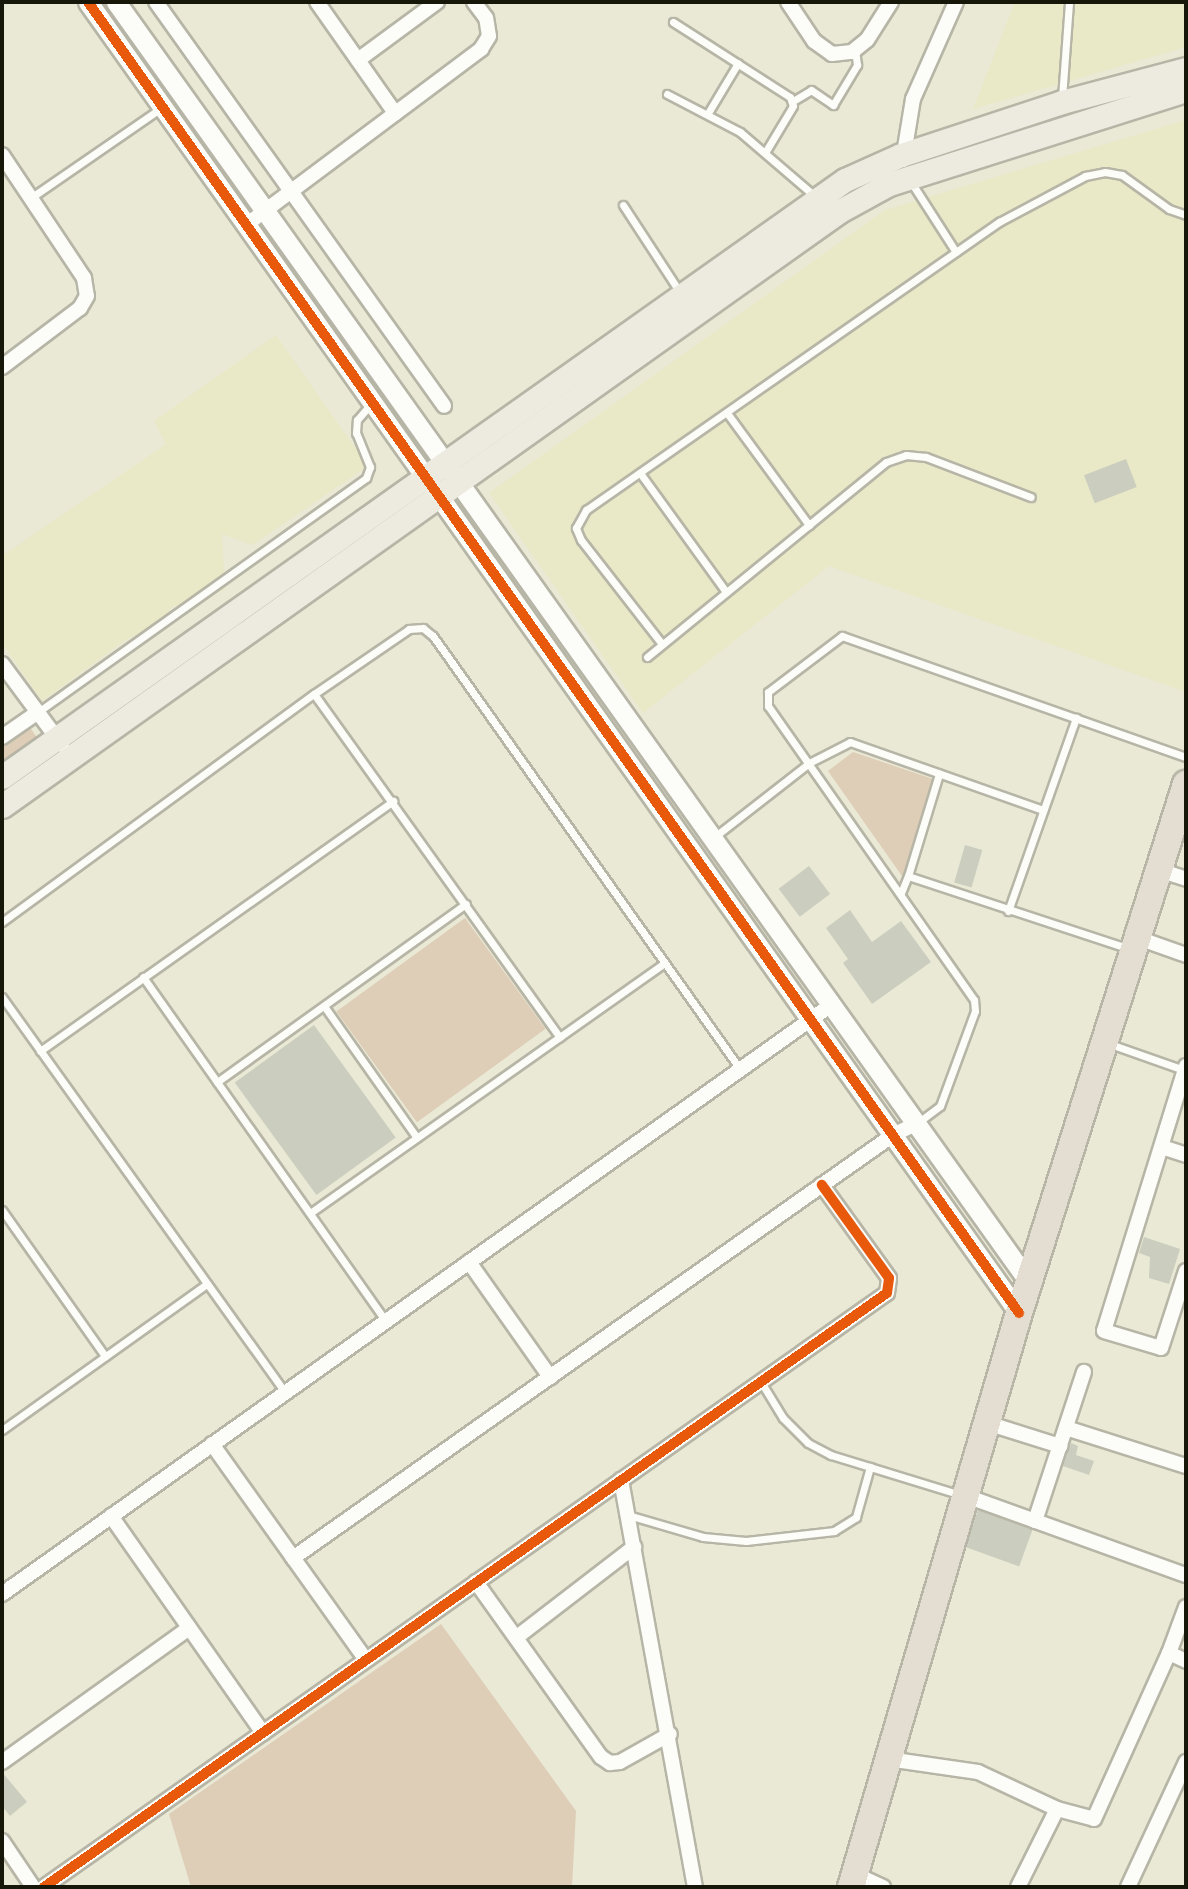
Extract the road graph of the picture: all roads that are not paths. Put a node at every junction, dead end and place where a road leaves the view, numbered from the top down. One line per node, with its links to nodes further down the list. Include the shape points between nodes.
1 (88, 2): 20 (street)
2 (116, 2): 32 (street)
3 (156, 2): 28 (street)
4 (317, 2): 13 (street)
5 (438, 2): 13 (street)
6 (474, 2): 21 (street, via 486,18 489,36 481,49)
7 (788, 2): 12 (street, via 832,54)
8 (891, 2): 12 (street)
9 (956, 2): 25 (street, via 913,99)
10 (1069, 2): 19 (lane)
11 (673, 23): 14 (lane)
12 (855, 49): 18 (lane, via 857,65 833,106 811,90)
13 (358, 60): 21 (street)
14 (738, 63): 18 (lane); 22 (lane)
15 (1186, 69): 19 (main road)
16 (1186, 90): 27 (main road)
17 (667, 94): 22 (lane)
18 (793, 102): 23 (lane)
19 (1062, 102): 25 (main road)
20 (163, 107): 29 (lane); 34 (street)
21 (395, 113): 28 (street)
22 (708, 113): 23 (lane)
23 (766, 151): 30 (lane)
24 (2, 155): 26 (street)
25 (901, 155): 27 (street); 30 (main road)
26 (7, 172): 29 (street)
27 (908, 178): 35 (lane); 42 (main road, via 838,212)
28 (288, 192): 32 (street); 39 (street)
29 (32, 197): 37 (street, via 84,278 87,296 79,308)
30 (817, 198): 36 (main road)
31 (622, 205): 36 (lane)
32 (264, 211): 34 (street); 42 (street)
33 (1186, 215): 35 (lane, via 1169,209 1122,175 1105,172 1085,176 999,222)
34 (246, 225): 38 (street)
35 (956, 252): 40 (lane)
36 (681, 295): 42 (main road)
37 (2, 367)
38 (372, 404): 42 (street); 50 (lane, via 357,421 356,433 370,467 366,478)
39 (444, 406)
40 (727, 413): 41 (lane); 44 (lane)
41 (640, 473): 45 (lane); 46 (lane, via 586,510 576,528)
42 (441, 481): 53 (main road); 62 (street); 77 (street)
43 (1031, 497): 44 (lane, via 926,457 906,455 886,462)
44 (809, 525): 45 (lane)
45 (726, 592): 46 (lane)
46 (662, 645): 47 (lane)
47 (647, 657)
48 (2, 664): 50 (street)
49 (314, 694): 59 (lane); 69 (lane); 72 (lane, via 409,629 423,628)
50 (37, 712): 52 (street); 53 (street)
51 (1076, 718): 54 (lane); 55 (lane, via 842,636 768,692 765,699); 61 (lane)
52 (2, 737)
53 (64, 748): 57 (main road); 60 (main road)
54 (1186, 757)
55 (809, 763): 56 (lane, via 850,742); 62 (lane); 66 (lane)
56 (939, 774): 61 (lane); 64 (lane)
57 (2, 777)
58 (1186, 784): 63 (highway)
59 (393, 801): 67 (lane); 73 (lane)
60 (2, 806)
61 (1043, 810): 68 (lane)
62 (711, 839): 75 (street)
63 (1159, 870): 65 (street); 70 (highway)
64 (908, 876): 66 (lane); 68 (lane)
65 (1186, 878)
66 (901, 893): 84 (lane, via 974,1000 975,1011 940,1106)
67 (466, 904): 76 (lane); 78 (lane)
68 (1008, 911): 70 (lane)
69 (2, 922)
70 (1136, 944): 71 (street); 79 (highway)
71 (1186, 955)
72 (665, 963): 78 (lane); 82 (lane)
73 (143, 977): 80 (lane); 83 (lane)
74 (2, 997): 80 (lane)
75 (831, 1005): 77 (street); 84 (street)
76 (324, 1006): 83 (lane); 86 (lane)
77 (810, 1020): 82 (street); 85 (street)
78 (560, 1037): 86 (lane)
79 (1105, 1042): 81 (lane); 94 (highway)
80 (40, 1051): 95 (lane)
81 (1186, 1068): 87 (street)
82 (740, 1069): 92 (street)
83 (217, 1083): 91 (lane)
84 (916, 1125): 85 (street); 94 (street)
85 (893, 1135): 89 (street); 96 (street)
86 (417, 1138): 91 (lane)
87 (1162, 1147): 88 (street); 93 (street, via 1104,1331 1160,1349)
88 (1186, 1155)
89 (822, 1185): 100 (street); 101 (street, via 891,1286)
90 (2, 1210): 98 (lane)
91 (310, 1213): 97 (lane)
92 (470, 1262): 97 (street); 100 (street)
93 (1186, 1271)
94 (1029, 1282): 96 (highway)
95 (207, 1284): 98 (lane); 102 (lane)
96 (1019, 1313): 103 (highway)
97 (386, 1321): 102 (street)
98 (105, 1356): 105 (lane)
99 (1084, 1372): 104 (street)
100 (550, 1377): 116 (street)
101 (760, 1381): 109 (lane, via 783,1418 808,1443); 110 (street)
102 (285, 1393): 106 (street)
103 (987, 1423): 107 (street); 111 (highway)
104 (1066, 1428): 107 (street); 108 (street)
105 (2, 1430)
106 (212, 1444): 112 (street); 116 (street)
107 (1060, 1446): 114 (street)
108 (1186, 1466)
109 (870, 1467): 111 (lane); 113 (lane, via 856,1517 834,1531 746,1542 703,1538)
110 (621, 1480): 113 (street); 118 (street)
111 (966, 1496): 114 (street); 128 (highway)
112 (111, 1516): 119 (street); 121 (street)
113 (628, 1516): 115 (street)
114 (1035, 1521): 117 (street)
115 (634, 1547): 122 (street); 127 (street)
116 (293, 1558): 124 (street)
117 (1186, 1575)
118 (476, 1582): 122 (street); 124 (street)
119 (2, 1594)
120 (1186, 1606): 123 (street)
121 (189, 1628): 126 (street); 129 (street)
122 (517, 1637): 127 (street, via 601,1757 610,1763)
123 (1169, 1653): 125 (street); 131 (street, via 1098,1815 1089,1821)
124 (366, 1660): 126 (street)
125 (1186, 1661)
126 (263, 1733): 135 (street)
127 (670, 1734): 136 (street)
128 (888, 1759): 131 (street, via 978,1772); 133 (highway)
129 (2, 1762)
130 (1186, 1762): 139 (street)
131 (1057, 1809): 138 (street)
132 (2, 1841): 134 (street)
133 (853, 1880): 137 (street)
134 (33, 1887)
135 (44, 1887)
136 (695, 1887)
137 (883, 1887)
138 (1018, 1887)
139 (1128, 1887)

